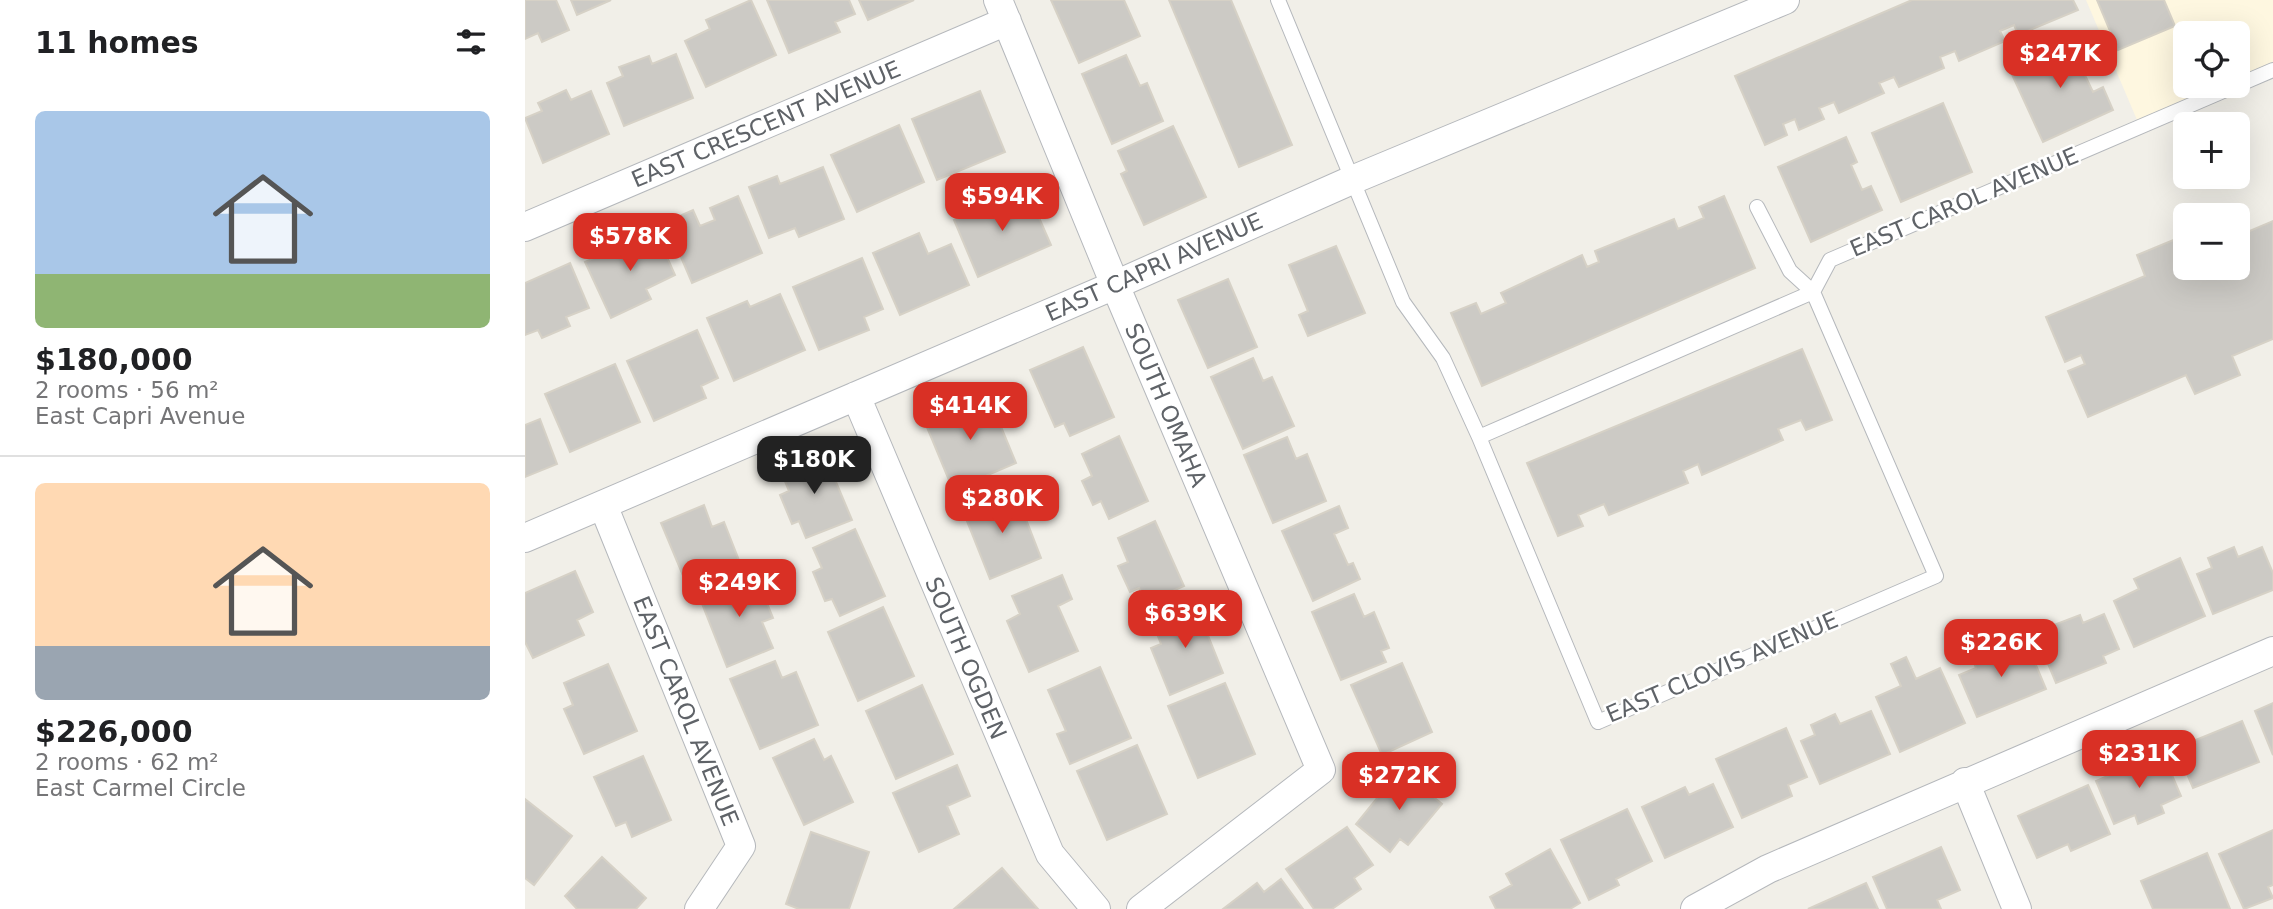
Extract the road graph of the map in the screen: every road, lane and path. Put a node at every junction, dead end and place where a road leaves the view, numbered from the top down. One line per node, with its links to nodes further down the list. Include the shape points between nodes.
1 (1277, 0): 7 (lane, EAST CLOVIS AVENUE)
2 (1785, 0): 7 (street, EAST CAPRI AVENUE)
3 (1002, 10): 9 (street, EAST CRESCENT AVENUE); 10 (street, SOUTH OMAHA)
4 (2273, 70): 5 (lane, EAST CAROL AVENUE)
5 (2250, 80)
6 (2207, 98): 11 (lane, EAST CAROL AVENUE, via 1829,260)
7 (1352, 180): 10 (street, EAST CAPRI AVENUE); 13 (lane, EAST CLOVIS AVENUE, via 1403,302 1443,358)
8 (1757, 207): 11 (lane, EAST CLOVIS AVENUE, via 1790,271)
9 (525, 227)
10 (1115, 285): 12 (street, EAST CAPRI AVENUE); 20 (street, SOUTH OMAHA, via 1321,770)
11 (1813, 292): 13 (lane); 13 (lane, EAST CLOVIS AVENUE, via 1936,576 1598,722)
12 (856, 396): 14 (street, EAST CAPRI AVENUE); 19 (street, SOUTH OGDEN, via 1050,854)
13 (1479, 438)
14 (603, 505): 15 (street, EAST CAPRI AVENUE); 18 (street, EAST CAROL AVENUE, via 741,846)
15 (525, 538)
16 (2273, 650): 17 (street)
17 (1965, 782): 21 (street, via 1768,869); 22 (street)
18 (699, 909)
19 (1096, 909)
20 (1142, 909)
21 (1695, 909)
22 (2017, 909)

